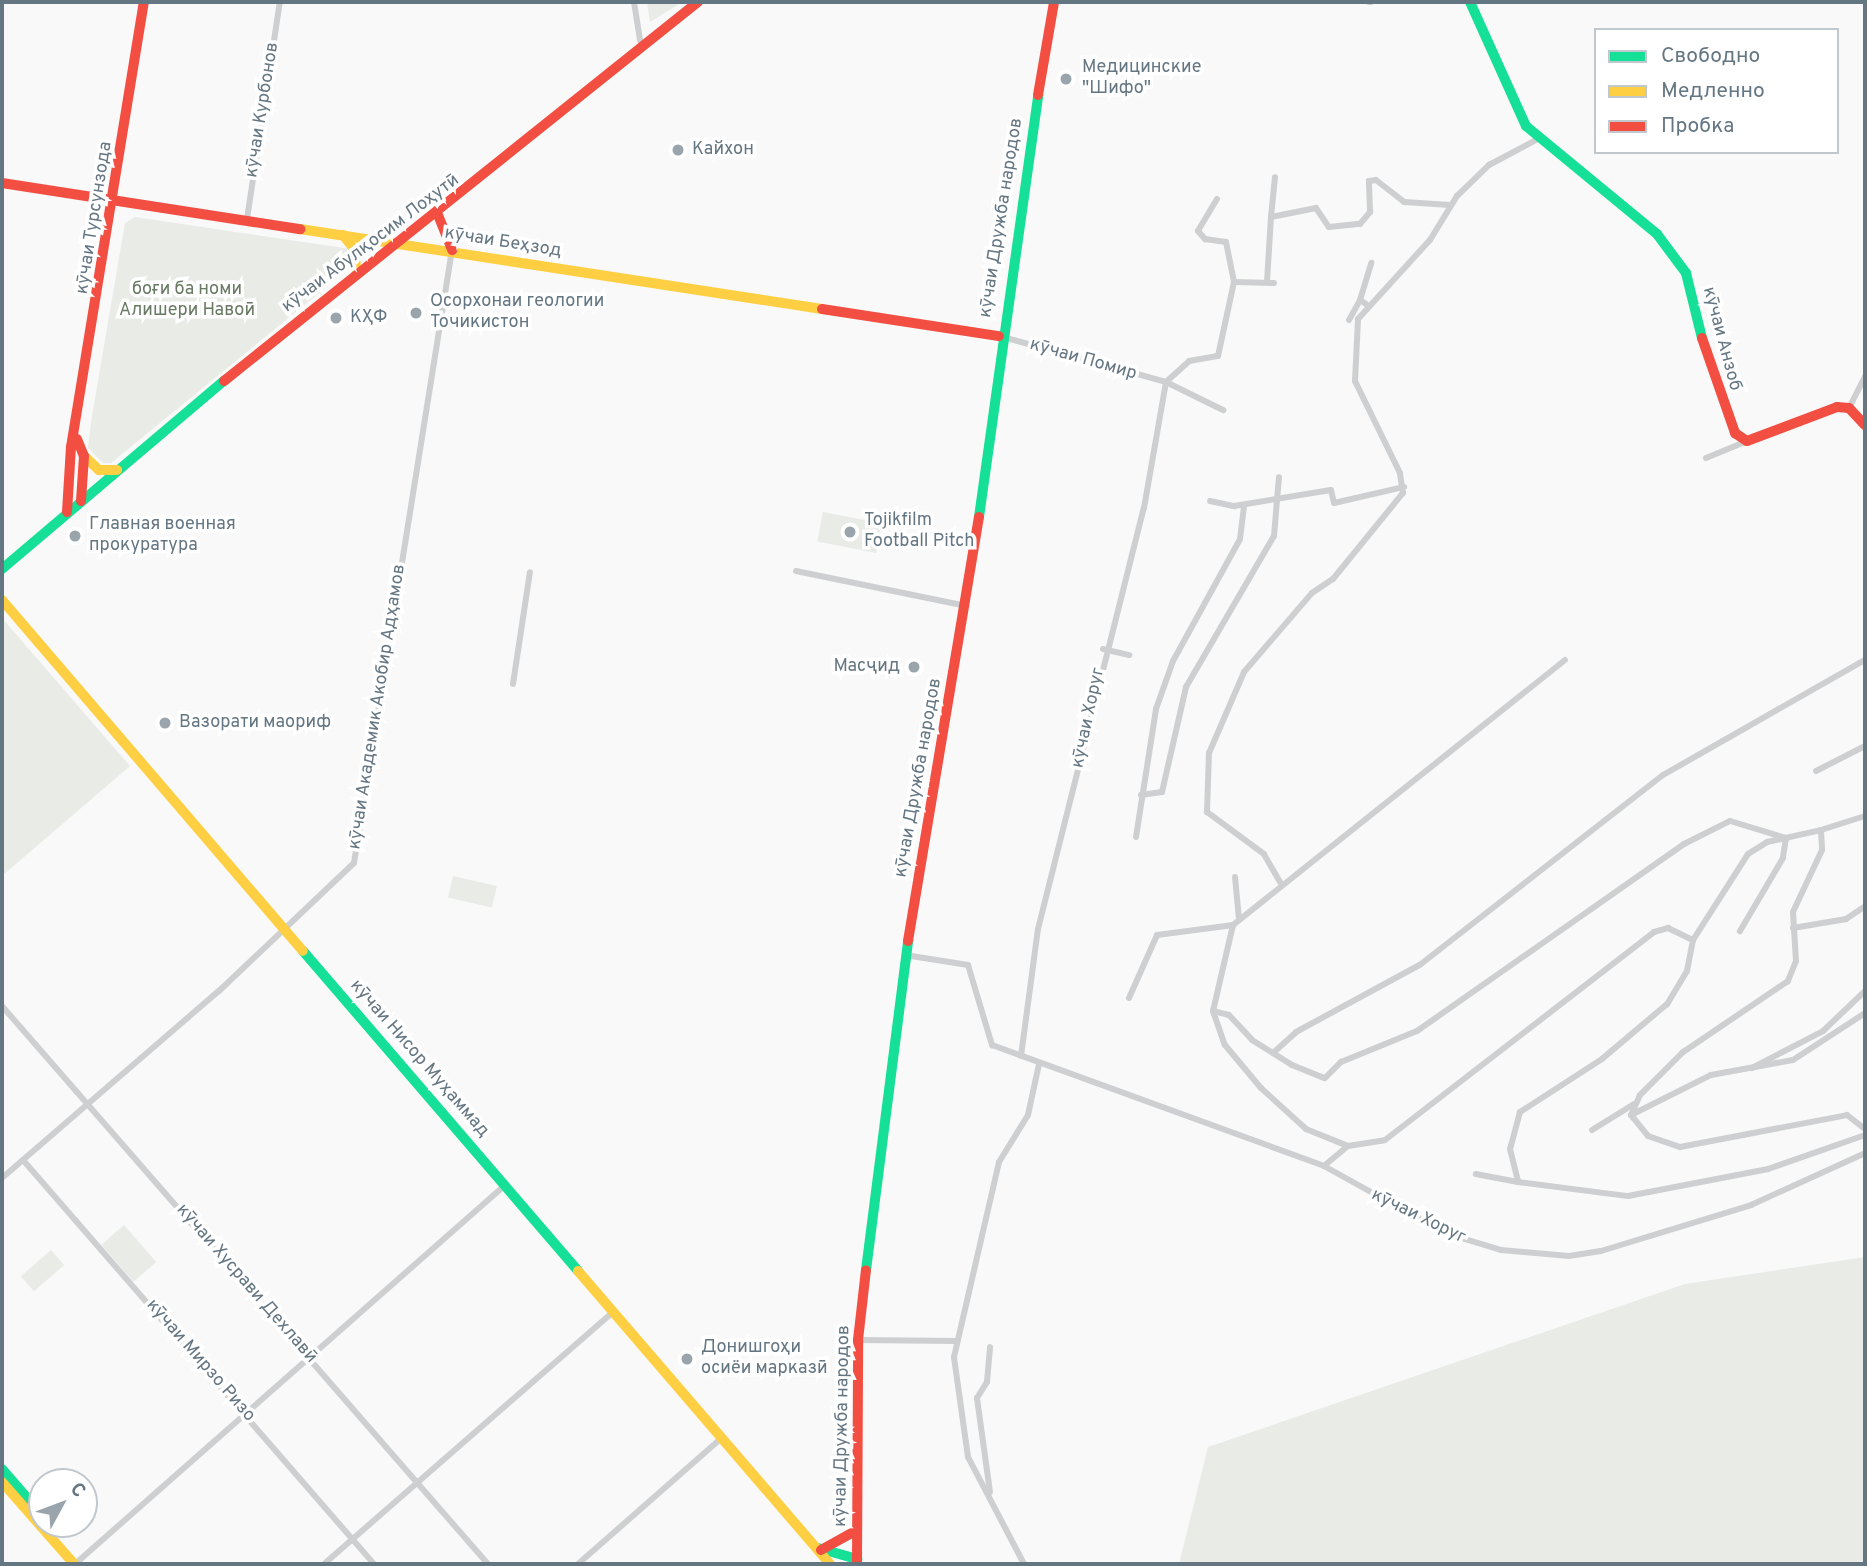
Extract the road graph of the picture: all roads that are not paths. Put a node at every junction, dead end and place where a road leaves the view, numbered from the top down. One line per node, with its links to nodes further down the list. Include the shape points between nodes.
1 (144, 2): 11 (main road, кӯчаи Турсунзода)
2 (280, 2): 16 (street, кӯчаи Курбонов)
3 (634, 2): 7 (street)
4 (698, 2): 7 (main road, кӯчаи Абулқосим Лоҳутӣ)
5 (1054, 2): 25 (main road, кӯчаи Дружба народов)
6 (1470, 2): 8 (main road, кӯчаи Анзоб, via 1507,94)
7 (640, 41): 14 (main road, кӯчаи Абулқосим Лоҳутӣ)
8 (1538, 139): 13 (street, via 1489,165); 32 (main road, кӯчаи Анзоб, via 1627,208 1676,258 1730,427)
9 (1275, 177): 15 (street)
10 (2, 183): 11 (main road, кӯчаи Беҳзод)
11 (115, 199): 16 (main road, кӯчаи Беҳзод); 31 (main road, кӯчаи Турсунзода)
12 (1217, 199): 22 (street, via 1198,231 1205,239 1226,242)
13 (1450, 205): 15 (street, via 1404,202 1376,180 1368,181 1370,212 1360,224 1329,227 1316,208); 23 (street, via 1430,240)
14 (439, 215): 18 (main road, кӯчаи Абулқосим Лоҳутӣ); 19 (main road)
15 (1271, 217): 22 (street, via 1271,282)
16 (247, 219): 17 (main road, кӯчаи Беҳзод)
17 (343, 235): 18 (main road, кӯчаи Беҳзод); 21 (main road, via 355,250)
18 (399, 245): 19 (main road, кӯчаи Беҳзод); 21 (main road, кӯчаи Абулқосим Лоҳутӣ)
19 (452, 250): 25 (main road, кӯчаи Беҳзод); 66 (street, кӯчаи Академик Акобир Адҳамов, via 354,863)
20 (1371, 263): 23 (street)
21 (356, 271): 35 (main road, кӯчаи Абулқосим Лоҳутӣ)
22 (1234, 282): 27 (street, via 1218,356 1189,361)
23 (1363, 302): 24 (street); 37 (street, via 1353,341 1355,381)
24 (1349, 320)
25 (999, 335): 27 (street, кӯчаи Помир); 47 (main road, кӯчаи Дружба народов)
26 (1865, 376): 28 (street)
27 (1167, 382): 29 (street, кӯчаи Помир); 48 (street, кӯчаи Хоруг, via 1144,508)
28 (1849, 408): 30 (main road); 32 (main road)
29 (1223, 410)
30 (1865, 425)
31 (77, 439): 33 (main road, кӯчаи Турсунзода); 42 (main road, кӯчаи Турсунзода)
32 (1747, 441): 34 (street)
33 (83, 456): 35 (main road, via 99,470); 39 (main road, кӯчаи Турсунзода)
34 (1706, 457)
35 (117, 470): 39 (main road, кӯчаи Абулқосим Лоҳутӣ)
36 (1279, 477): 38 (street)
37 (1404, 486): 38 (street, via 1334,503 1331,490); 61 (street, via 1380,525 1244,672 1209,753 1207,812 1264,854)
38 (1278, 495): 41 (street); 55 (street, via 1274,536 1181,698 1163,792)
39 (81, 501): 42 (main road, кӯчаи Абулқосим Лоҳутӣ)
40 (1210, 501): 41 (street)
41 (1244, 505): 55 (street, via 1240,540 1164,685)
42 (67, 512): 43 (main road, кӯчаи Абулқосим Лоҳутӣ)
43 (2, 569)
44 (796, 571): 47 (street)
45 (530, 572): 52 (street)
46 (2, 600): 66 (main road, кӯчаи Нисор Муҳаммад)
47 (966, 606): 69 (main road, кӯчаи Дружба народов)
48 (1103, 649): 49 (street); 76 (street, кӯчаи Хоруг, via 1038,929)
49 (1129, 655)
50 (1565, 660): 61 (street)
51 (1865, 660): 75 (street, via 1663,775 1421,964 1296,1032)
52 (513, 684)
53 (1865, 746): 54 (street)
54 (1816, 771)
55 (1141, 795): 58 (street)
56 (1865, 816): 57 (street)
57 (1821, 830): 59 (street); 65 (street, via 1822,850 1797,900)
58 (1136, 837)
59 (1786, 838): 67 (street, via 1783,858); 68 (street, via 1748,854); 75 (street, via 1740,821 1718,825 1451,1010 1392,1044 1341,1062 1330,1077 1314,1077)
60 (1235, 877): 63 (street)
61 (1280, 882): 63 (street)
62 (1865, 906): 65 (street, via 1846,919)
63 (1240, 919): 64 (street)
64 (1233, 925): 71 (street, via 1157,935); 73 (street)
65 (1793, 928): 80 (street, via 1796,961 1788,981 1706,1033)
66 (285, 929): 79 (street, кӯчаи Академик Акобир Адҳамов); 92 (main road, кӯчаи Нисор Муҳаммад)
67 (1740, 931)
68 (1693, 940): 85 (street, via 1661,928 1385,1140); 91 (street, via 1687,971 1667,1004 1602,1059 1520,1112 1510,1142)
69 (905, 955): 76 (street, кӯчаи Хоруг, via 968,965 992,1045); 94 (main road, кӯчаи Дружба народов)
70 (1865, 990): 78 (street, via 1823,1031)
71 (1129, 999)
72 (2, 1006): 79 (street, кӯчаи Хусрави Дехлавӣ)
73 (1213, 1011): 75 (street, via 1229,1015); 85 (street, via 1225,1045 1261,1088 1306,1129)
74 (1865, 1013): 78 (street, via 1811,1051)
75 (1273, 1053)
76 (1021, 1056): 77 (street, кӯчаи Хоруг)
77 (1039, 1065): 88 (street, кӯчаи Хоруг, via 1077,1072 1144,1104); 95 (street, via 1028,1115 999,1162)
78 (1744, 1072): 81 (street, via 1688,1084)
79 (88, 1104): 87 (street, кӯчаи Академик Акобир Адҳамов); 97 (street, кӯчаи Хусрави Дехлавӣ)
80 (1634, 1104): 81 (street); 83 (street)
81 (1631, 1115): 82 (street, via 1648,1136 1680,1147 1847,1115)
82 (1865, 1129)
83 (1592, 1130)
84 (1865, 1135): 91 (street, via 1768,1169 1628,1196)
85 (1348, 1146): 88 (street)
86 (1865, 1153): 88 (street, кӯчаи Хоруг, via 1751,1205 1569,1256 1461,1240)
87 (23, 1160): 90 (street, кӯчаи Академик Акобир Адҳамов); 98 (street, кӯчаи Мирзо Ризо)
88 (1324, 1166)
89 (1476, 1174): 91 (street)
90 (2, 1178)
91 (1518, 1182)
92 (506, 1183): 93 (main road, кӯчаи Нисор Муҳаммад); 97 (street)
93 (616, 1310): 99 (main road, кӯчаи Нисор Муҳаммад); 102 (street)
94 (858, 1340): 95 (street); 105 (main road, кӯчаи Дружба народов)
95 (957, 1340): 103 (street, via 968,1457)
96 (990, 1347): 103 (street, via 977,1417)
97 (309, 1357): 98 (street); 102 (street, кӯчаи Хусрави Дехлавӣ)
98 (246, 1413): 107 (street, кӯчаи Мирзо Ризо); 111 (street)
99 (719, 1440): 108 (main road, кӯчаи Нисор Муҳаммад); 115 (street)
100 (2, 1469): 104 (main road)
101 (2, 1482): 111 (main road)
102 (418, 1482): 107 (street); 114 (street, кӯчаи Хусрави Дехлавӣ)
103 (991, 1497): 117 (street)
104 (28, 1500)
105 (856, 1530): 109 (main road); 110 (main road, кӯчаи Дружба народов)
106 (59, 1538): 111 (main road)
107 (353, 1539): 112 (street); 113 (street, кӯчаи Мирзо Ризо)
108 (807, 1541): 109 (main road, кӯчаи Нисор Муҳаммад); 116 (main road, кӯчаи Нисор Муҳаммад)
109 (821, 1550): 110 (main road, кӯчаи Нисор Муҳаммад)
110 (857, 1562)
111 (78, 1563)
112 (324, 1564)
113 (374, 1564)
114 (488, 1564)
115 (578, 1564)
116 (830, 1564)
117 (1024, 1564)

